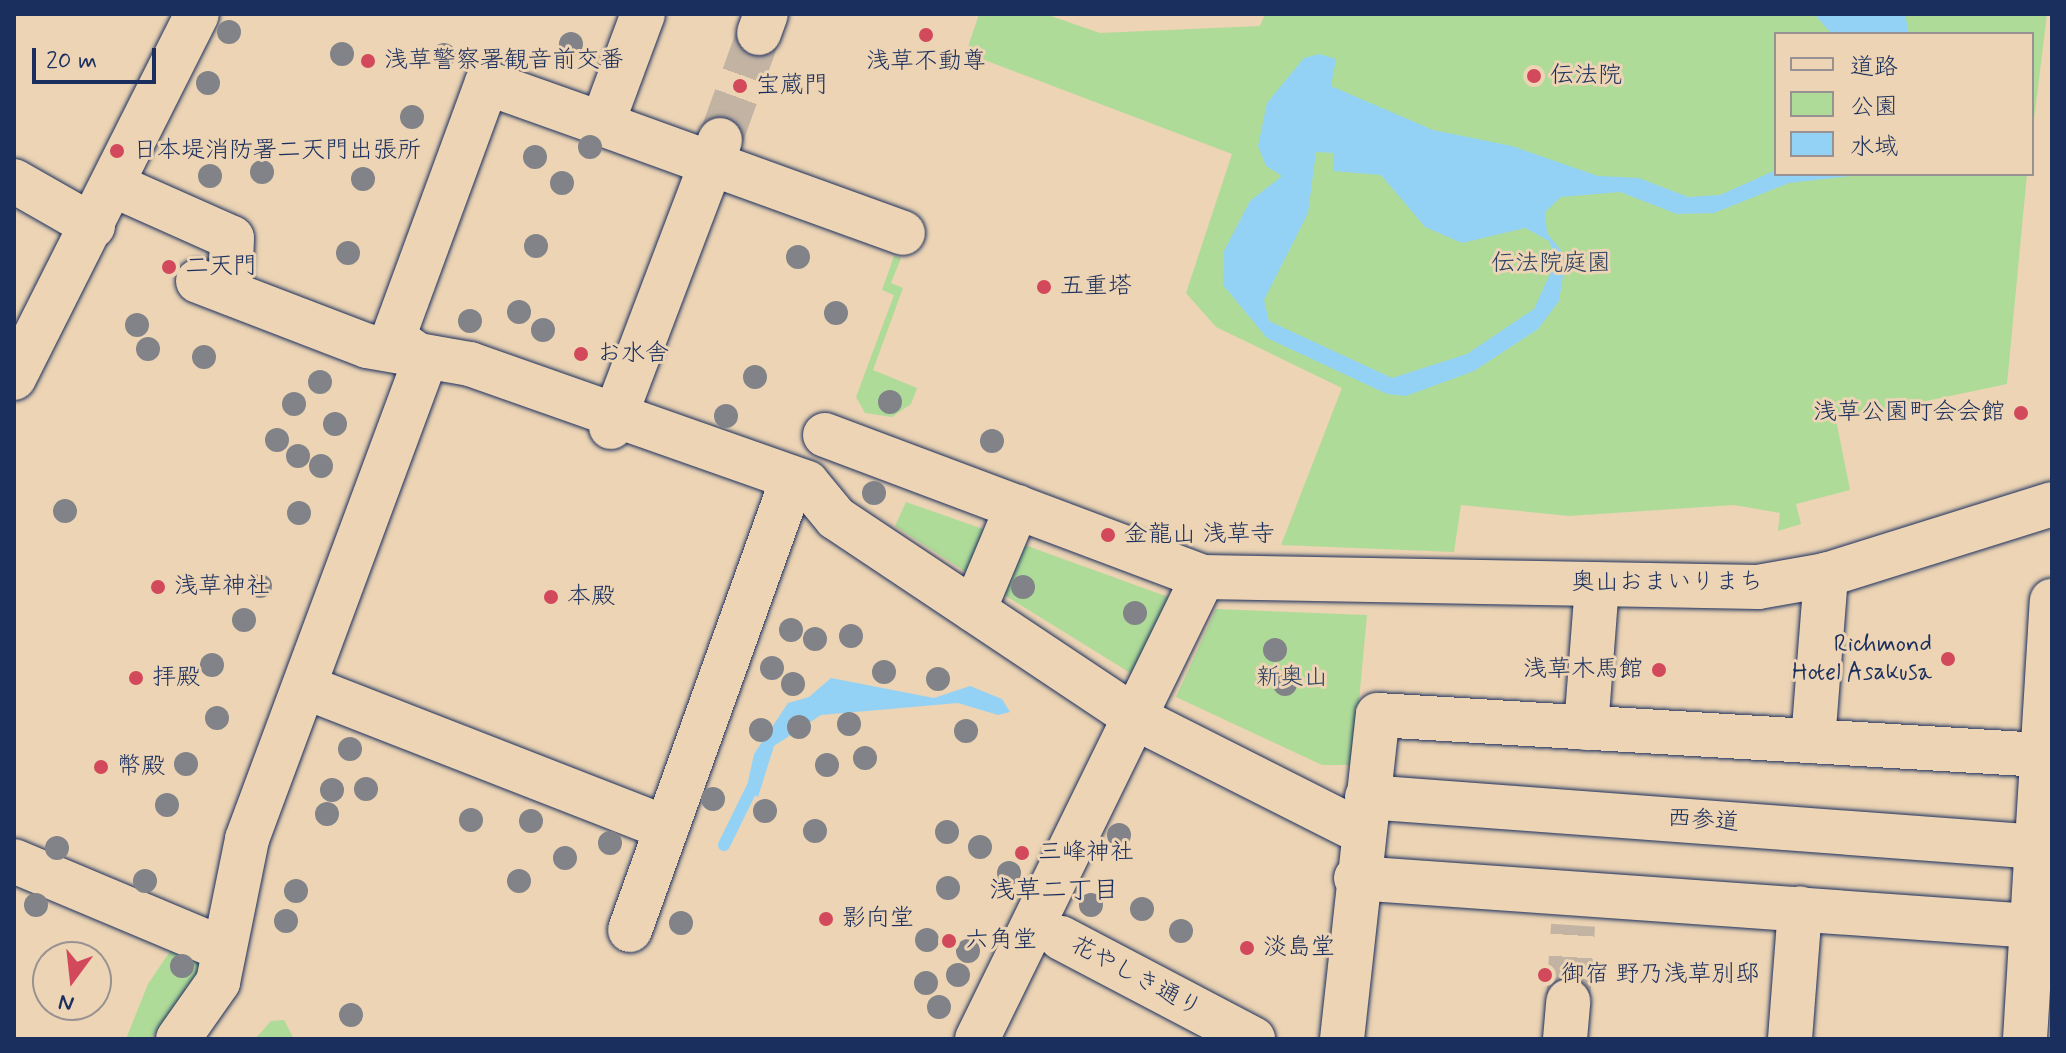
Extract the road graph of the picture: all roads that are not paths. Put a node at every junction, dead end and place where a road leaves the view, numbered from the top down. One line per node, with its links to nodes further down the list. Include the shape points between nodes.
1 (197, 14): 6 (street)
2 (643, 14): 3 (street)
3 (602, 124): 4 (street); 9 (street, via 487,83 393,338)
4 (716, 152): 8 (street); 11 (street)
5 (14, 181): 7 (street)
6 (113, 185): 7 (street); 9 (street, via 232,238 214,287 367,346)
7 (93, 226): 10 (street)
8 (903, 233)
9 (425, 360): 11 (street, via 470,364); 21 (street)
10 (14, 378)
11 (613, 421): 13 (street)
12 (825, 435): 15 (street, 奥山おまいりまち)
13 (792, 479): 20 (street, via 807,483 836,518); 27 (street)
14 (2052, 504): 16 (street, 奥山おまいりまち)
15 (1017, 507): 17 (street, 奥山おまいりまち); 20 (street)
16 (1826, 575): 18 (street, 奥山おまいりまち, via 1758,587); 24 (street)
17 (1203, 577): 18 (street, 奥山おまいりまち); 22 (street)
18 (1597, 584): 23 (street)
19 (2052, 601): 25 (street)
20 (974, 610): 22 (street)
21 (305, 687): 27 (street); 35 (street, via 247,839)
22 (1134, 717): 26 (street); 37 (street)
23 (1586, 728): 24 (street); 26 (street, via 1378,715)
24 (1813, 741): 25 (street)
25 (2041, 755): 28 (street)
26 (1365, 815): 28 (street, 西参道); 30 (street)
27 (667, 828): 33 (street)
28 (2045, 846): 32 (street)
29 (14, 861): 35 (street)
30 (1356, 878): 31 (street, via 1574,909); 39 (street)
31 (1800, 908): 32 (street); 40 (street)
32 (2033, 926): 41 (street)
33 (630, 930)
34 (1061, 938): 38 (street, 花やしき通り)
35 (223, 949): 36 (street, via 218,982)
36 (178, 1039)
37 (977, 1039)
38 (1253, 1039)
39 (1342, 1039)
40 (1790, 1039)
41 (2025, 1039)

